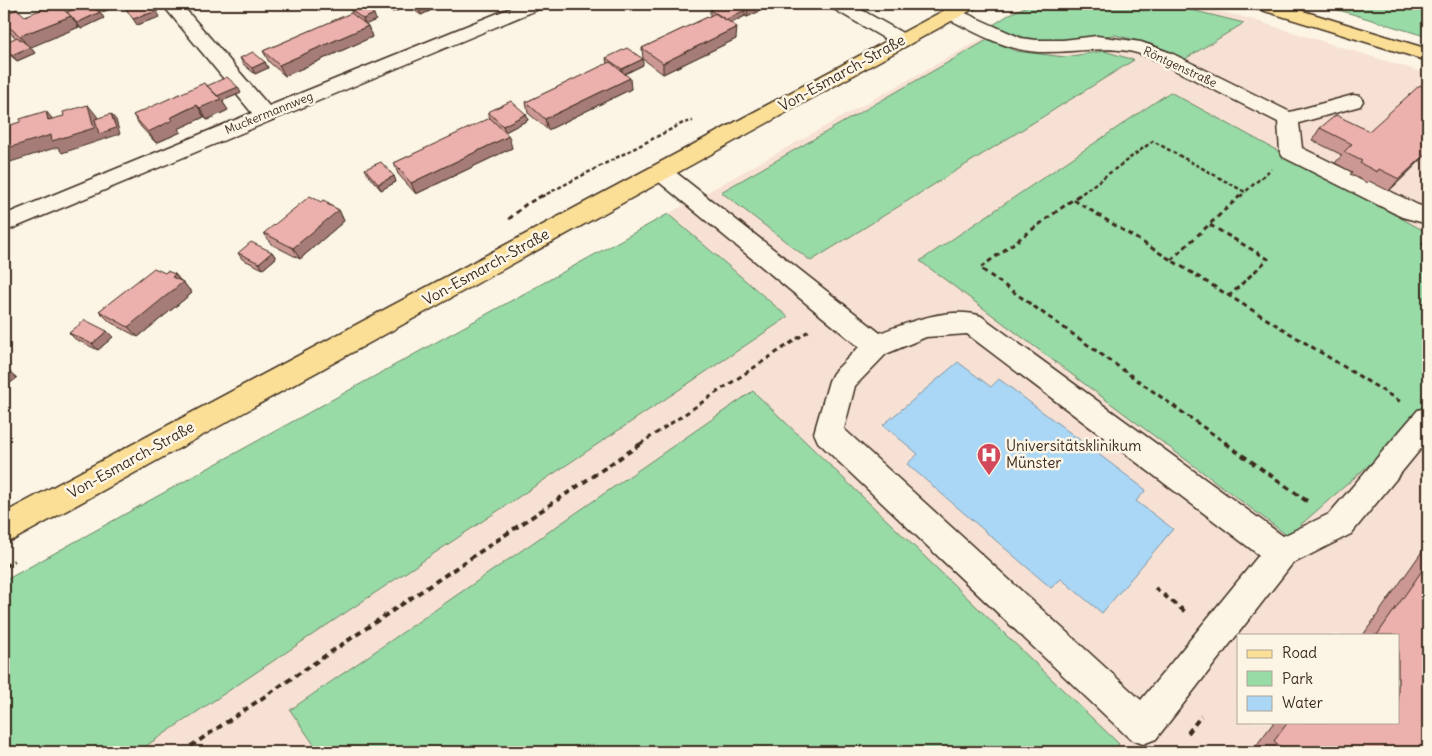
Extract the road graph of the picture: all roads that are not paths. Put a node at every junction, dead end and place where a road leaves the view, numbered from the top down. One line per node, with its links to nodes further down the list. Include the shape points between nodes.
1 (171, 4): 9 (street)
2 (535, 4): 9 (street, Muckermannweg)
3 (838, 4): 6 (street)
4 (1261, 4): 7 (main road)
5 (960, 8): 6 (main road, Von-Esmarch-Straße); 10 (street, Röntgenstraße, via 989,32 1017,43 1063,46 1097,42 1134,46 1164,57)
6 (901, 40): 11 (main road, Von-Esmarch-Straße)
7 (1428, 55)
8 (1352, 101): 10 (street)
9 (266, 115): 13 (street, Muckermannweg)
10 (1288, 119): 12 (street, via 1291,152 1410,211)
11 (661, 172): 14 (street); 16 (main road, Von-Esmarch-Straße)
12 (1428, 216)
13 (4, 224)
14 (877, 346): 17 (street, via 923,327 972,322); 17 (street, via 844,381 828,434 1143,726)
15 (1428, 419): 17 (street, via 1340,524)
16 (4, 529)
17 (1281, 553)

